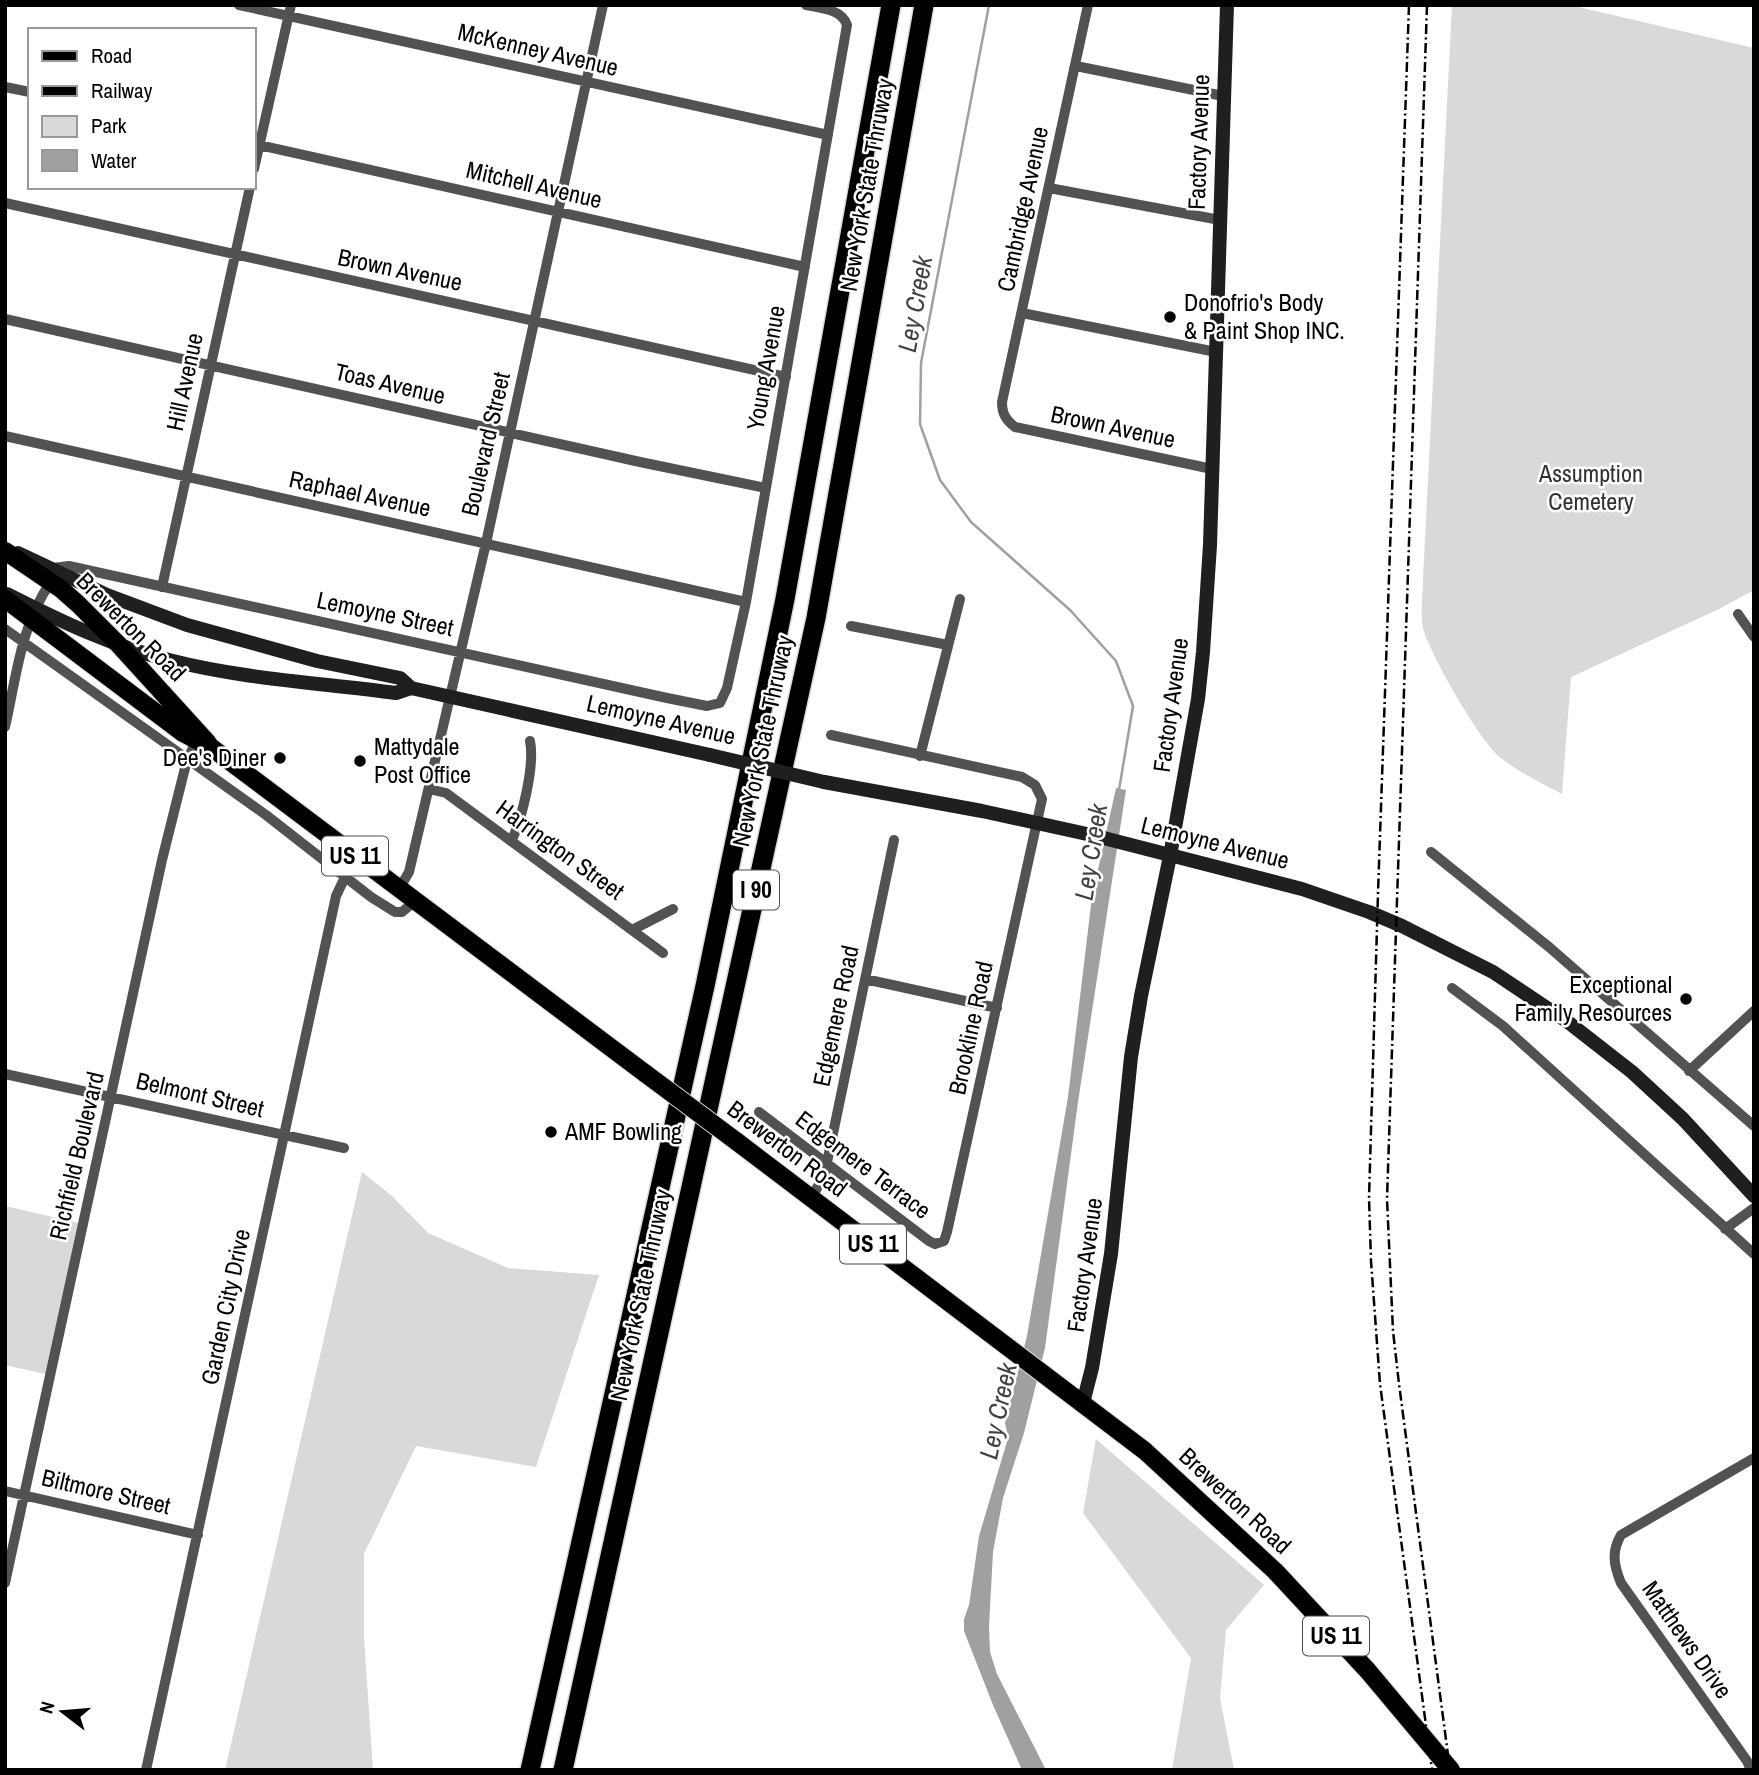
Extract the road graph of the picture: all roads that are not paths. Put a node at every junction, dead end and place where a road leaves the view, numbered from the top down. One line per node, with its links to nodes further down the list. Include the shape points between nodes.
1 (239, 5): 8 (street, McKenney Avenue)
2 (603, 5): 10 (street, Boulevard Street)
3 (806, 5): 14 (street, Young Avenue, via 841,15 847,25)
4 (891, 5): 99 (highway, New York State Thruway / I 90, via 785,599 708,973)
5 (924, 5): 100 (highway, New York State Thruway / I 90, via 816,618)
6 (1088, 5): 9 (street, Cambridge Avenue)
7 (1227, 5): 13 (street, Factory Avenue)
8 (289, 11): 10 (street, McKenney Avenue); 15 (street)
9 (1076, 66): 13 (street); 16 (street, Cambridge Avenue)
10 (586, 83): 14 (street, McKenney Avenue); 19 (street, Boulevard Street)
11 (5, 87): 12 (street)
12 (28, 92)
13 (1223, 96): 20 (street, Factory Avenue)
14 (828, 135): 22 (street, Young Avenue)
15 (256, 144): 19 (street, Mitchell Avenue)
16 (1049, 188): 20 (street); 23 (street, Cambridge Avenue)
17 (250, 189): 21 (street, Hill Avenue)
18 (5, 203): 21 (street, Brown Avenue)
19 (558, 212): 22 (street, Mitchell Avenue); 25 (street, Boulevard Street)
20 (1220, 220): 26 (street, Factory Avenue)
21 (235, 255): 25 (street, Brown Avenue); 27 (street, Hill Avenue)
22 (805, 267): 28 (street, Young Avenue)
23 (1022, 313): 26 (street); 29 (street, Cambridge Avenue, via 1002,402)
24 (5, 319): 27 (street, Toas Avenue)
25 (535, 321): 28 (street, Brown Avenue); 30 (street, Boulevard Street)
26 (1216, 352): 32 (street, Factory Avenue)
27 (210, 366): 30 (street, Toas Avenue); 33 (street, Hill Avenue)
28 (786, 377): 34 (street, Young Avenue)
29 (1007, 421): 32 (street, Brown Avenue, via 1015,427)
30 (510, 433): 34 (street, Toas Avenue); 35 (street, Boulevard Street)
31 (5, 436): 33 (street, Raphael Avenue)
32 (1212, 469): 66 (street, Factory Avenue, via 1198,699)
33 (186, 477): 35 (street, Raphael Avenue); 38 (street, Hill Avenue)
34 (766, 488): 42 (street, Young Avenue)
35 (485, 543): 42 (street, Raphael Avenue); 51 (street, Boulevard Street)
36 (5, 549): 37 (main road, Brewerton Road / US 11)
37 (52, 575): 38 (street, Lemoyne Street, via 69,566); 43 (street); 49 (main road, Brewerton Road / US 11); 52 (street, Lemoyne Avenue, via 187,625 317,661 400,678)
38 (162, 587): 51 (street, Lemoyne Street)
39 (5, 593): 43 (street, Lemoyne Avenue)
40 (5, 599): 43 (main road, Brewerton Road / US 11)
41 (960, 599): 50 (street)
42 (746, 602): 54 (street, Young Avenue, via 724,696 720,703)
43 (32, 613): 48 (street); 49 (street, Lemoyne Avenue); 58 (main road, Brewerton Road / US 11, via 183,733)
44 (1738, 614): 47 (street)
45 (851, 626): 50 (street)
46 (5, 629): 48 (street)
47 (1754, 637)
48 (24, 642): 55 (street); 60 (street)
49 (119, 645): 52 (street, Lemoyne Avenue, via 167,660 257,677 396,693); 58 (main road, Brewerton Road / US 11, via 192,723)
50 (948, 645): 59 (street)
51 (461, 652): 53 (street, Boulevard Street); 54 (street, Lemoyne Street)
52 (411, 688): 53 (street, Lemoyne Avenue)
53 (450, 695): 61 (street, Boulevard Street); 62 (street, Lemoyne Avenue, bridge, via 824,782)
54 (707, 706)
55 (5, 727)
56 (831, 735): 59 (street)
57 (530, 741): 64 (street, via 531,764)
58 (205, 744): 60 (street, Richfield Boulevard); 67 (main road, Brewerton Road / US 11)
59 (920, 756): 62 (street, via 1029,780 1042,799)
60 (187, 760): 68 (street); 80 (street, Richfield Boulevard)
61 (429, 789): 64 (street, Harrington Street, via 446,793); 69 (street, Boulevard Street, via 409,872)
62 (1038, 823): 66 (street, Lemoyne Avenue); 76 (street, Brookline Road)
63 (894, 839): 74 (street, Edgemere Road)
64 (512, 840): 72 (street, Harrington Street)
65 (1431, 852): 78 (street, via 1549,947)
66 (1170, 856): 86 (street, Lemoyne Avenue, via 1302,889 1369,912 1493,972 1568,1021 1632,1072); 92 (street, Factory Avenue, via 1131,1057 1111,1254)
67 (360, 860): 68 (street, Garden City Drive); 69 (main road, Brewerton Road / US 11)
68 (345, 877): 70 (street, via 395,912); 83 (street, Garden City Drive, via 335,897)
69 (399, 889): 70 (main road, Brewerton Road / US 11)
70 (415, 901): 87 (main road, Brewerton Road / US 11, bridge)
71 (673, 909): 72 (street)
72 (632, 930): 73 (street, Harrington Street)
73 (663, 953)
74 (865, 979): 76 (street); 85 (street, Edgemere Road)
75 (1452, 988): 89 (street, via 1503,1026)
76 (997, 1008): 90 (street, Brookline Road)
77 (1754, 1011): 78 (street)
78 (1689, 1071): 82 (street)
79 (5, 1074): 80 (street, Belmont Street)
80 (112, 1097): 83 (street, Belmont Street); 95 (street, Richfield Boulevard)
81 (759, 1112): 85 (street, Edgemere Terrace)
82 (1754, 1126)
83 (285, 1136): 84 (street, Belmont Street); 96 (street, Garden City Drive)
84 (344, 1148)
85 (826, 1163): 87 (street, Edgemere Road); 90 (street, Edgemere Terrace, via 929,1241)
86 (1754, 1196)
87 (812, 1198): 92 (main road, Brewerton Road / US 11)
88 (1754, 1208): 89 (street)
89 (1726, 1229): 91 (street)
90 (944, 1241)
91 (1754, 1254)
92 (1083, 1403): 101 (main road, Brewerton Road / US 11, via 1145,1451 1273,1569)
93 (1754, 1458): 102 (street, Matthews Drive, via 1621,1535 1615,1544 1615,1568 1621,1583)
94 (5, 1491): 95 (street, Biltmore Street)
95 (25, 1495): 96 (street, Biltmore Street); 97 (street, Richfield Boulevard)
96 (198, 1535): 98 (street, Garden City Drive)
97 (5, 1583)
98 (146, 1770)
99 (530, 1770)
100 (562, 1770)
101 (1451, 1770)
102 (1751, 1770)

